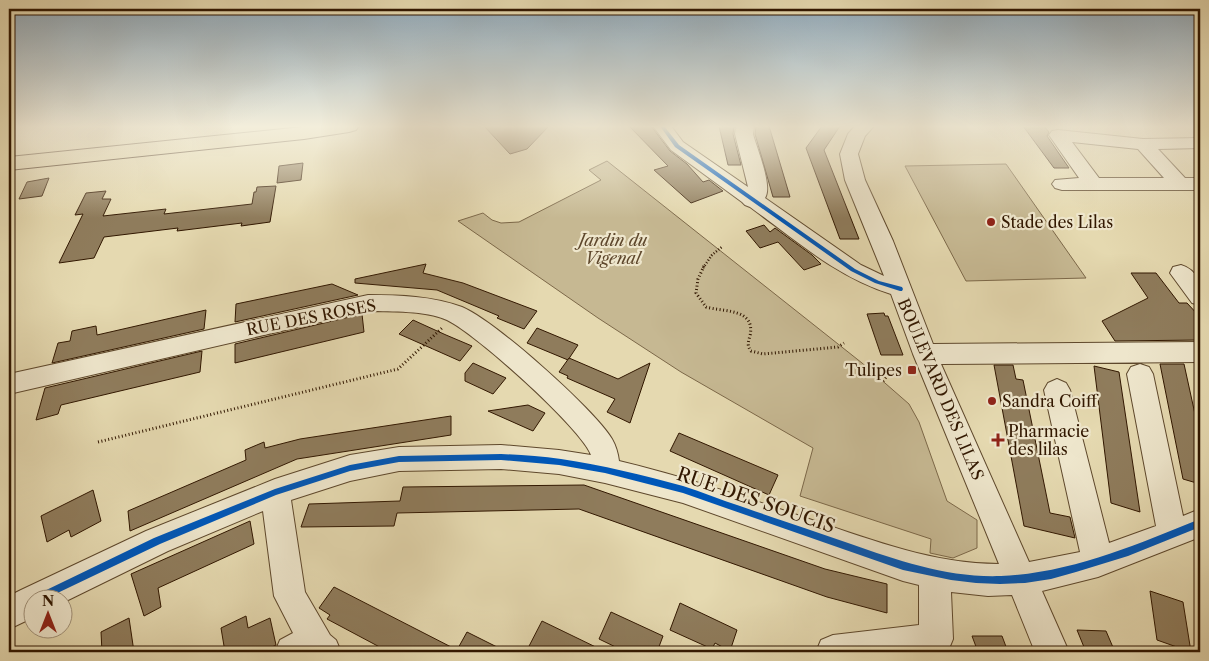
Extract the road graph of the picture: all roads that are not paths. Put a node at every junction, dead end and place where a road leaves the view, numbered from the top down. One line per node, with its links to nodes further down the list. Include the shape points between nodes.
1 (77, 157): 7 (main road)
2 (692, 157): 12 (street)
3 (750, 157): 12 (street, via 758,184 758,194)
4 (850, 157): 14 (street, BOULEVARD DES LILAS, via 855,180)
5 (1073, 157): 9 (street)
6 (1156, 157): 10 (street)
7 (9, 164)
8 (1062, 184): 9 (street)
9 (1093, 184): 10 (street)
10 (1180, 184): 11 (street)
11 (1200, 184)
12 (752, 201): 14 (street, via 853,270)
13 (1181, 273): 15 (street)
14 (900, 289): 17 (street, BOULEVARD DES LILAS)
15 (1200, 297)
16 (1200, 352): 17 (street)
17 (925, 354): 27 (street, BOULEVARD DES LILAS)
18 (1140, 374): 24 (street)
19 (9, 384): 21 (street, RUE DES ROSES, via 368,303 406,303 456,315 484,332 585,424 603,448)
20 (1057, 390): 25 (street)
21 (605, 470): 22 (street, RUE DES SOUCIS, via 502,457 399,459 350,468); 26 (street, RUE DES SOUCIS, via 683,490 903,566)
22 (275, 492): 28 (street, RUE DES SOUCIS, via 181,530); 31 (street, via 290,596)
23 (1200, 523): 24 (street, RUE DES SOUCIS)
24 (1172, 534): 25 (street, RUE DES SOUCIS)
25 (1098, 562): 27 (street, RUE DES SOUCIS)
26 (935, 574): 27 (street, RUE DES SOUCIS, via 1000,580); 32 (street, via 936,639)
27 (1021, 578): 33 (street, BOULEVARD DES LILAS)
28 (60, 588)
29 (22, 607): 30 (street)
30 (9, 613)
31 (310, 648)
32 (833, 652)
33 (1052, 652)

